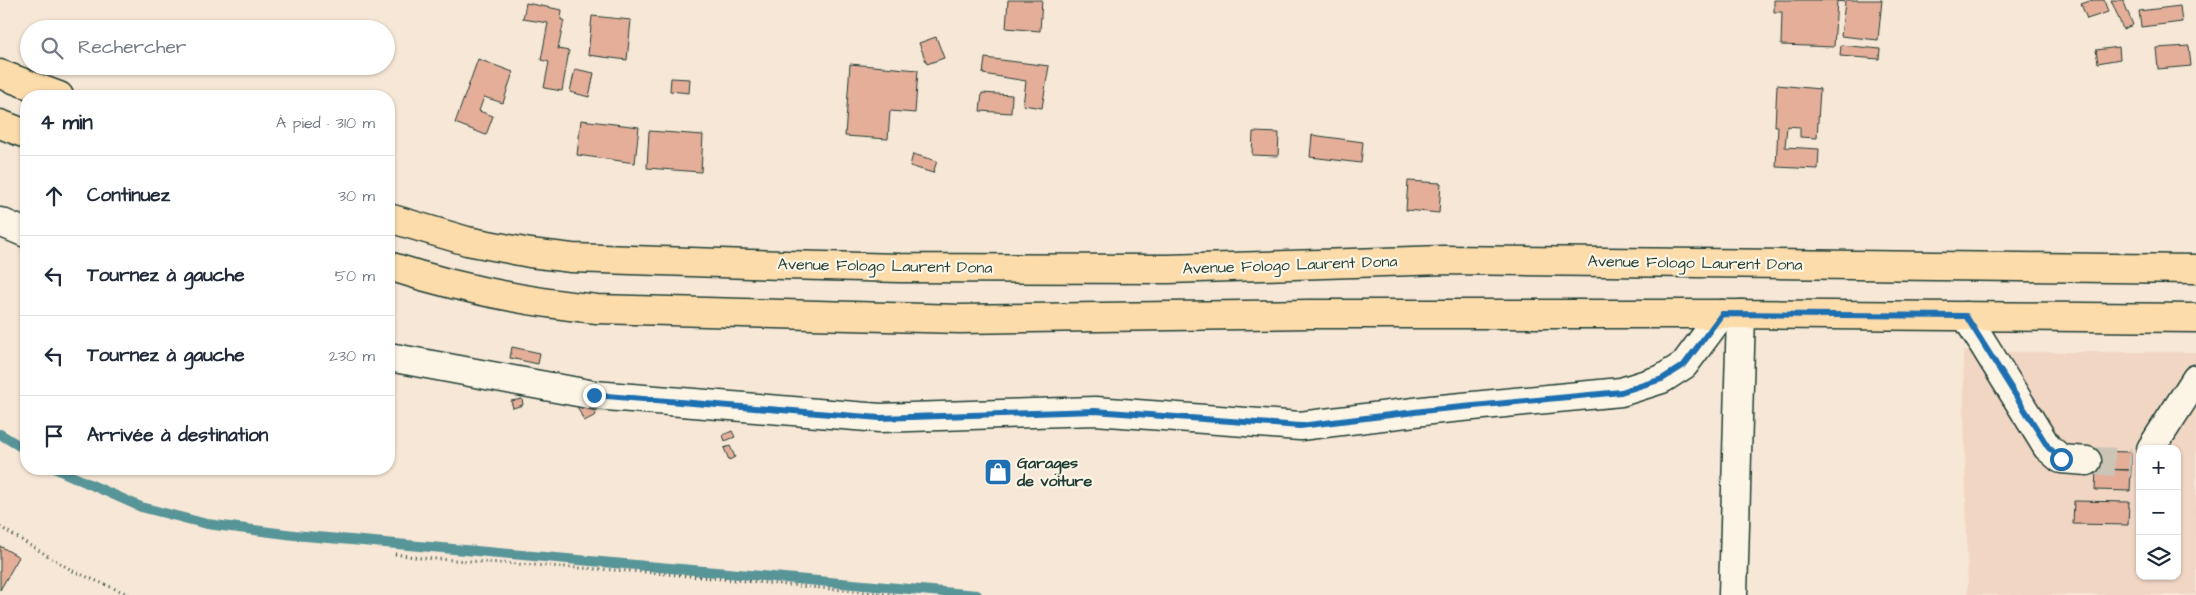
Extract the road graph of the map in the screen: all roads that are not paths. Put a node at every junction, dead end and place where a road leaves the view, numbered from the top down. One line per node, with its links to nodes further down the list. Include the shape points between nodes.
1 (0, 74): 2 (main road)
2 (43, 90)
3 (0, 124): 4 (main road)
4 (20, 132)
5 (395, 220): 9 (main road, Avenue Fologo Laurent Dona, via 467,241 530,253 572,258 750,264 900,268 1168,268 1444,260)
6 (0, 222): 7 (lane)
7 (20, 230)
8 (395, 268): 10 (main road, via 490,294 597,310 960,319 1308,314)
9 (2196, 269)
10 (1731, 314): 11 (main road); 13 (lane, via 1684,365 1662,379 1621,392 1300,426 1095,411 880,418 594,395); 17 (lane)
11 (1966, 316): 12 (main road); 16 (lane, via 2048,447 2061,459)
12 (2196, 318)
13 (395, 358)
14 (2196, 379): 15 (lane)
15 (2149, 445)
16 (2087, 460)
17 (1733, 595)

